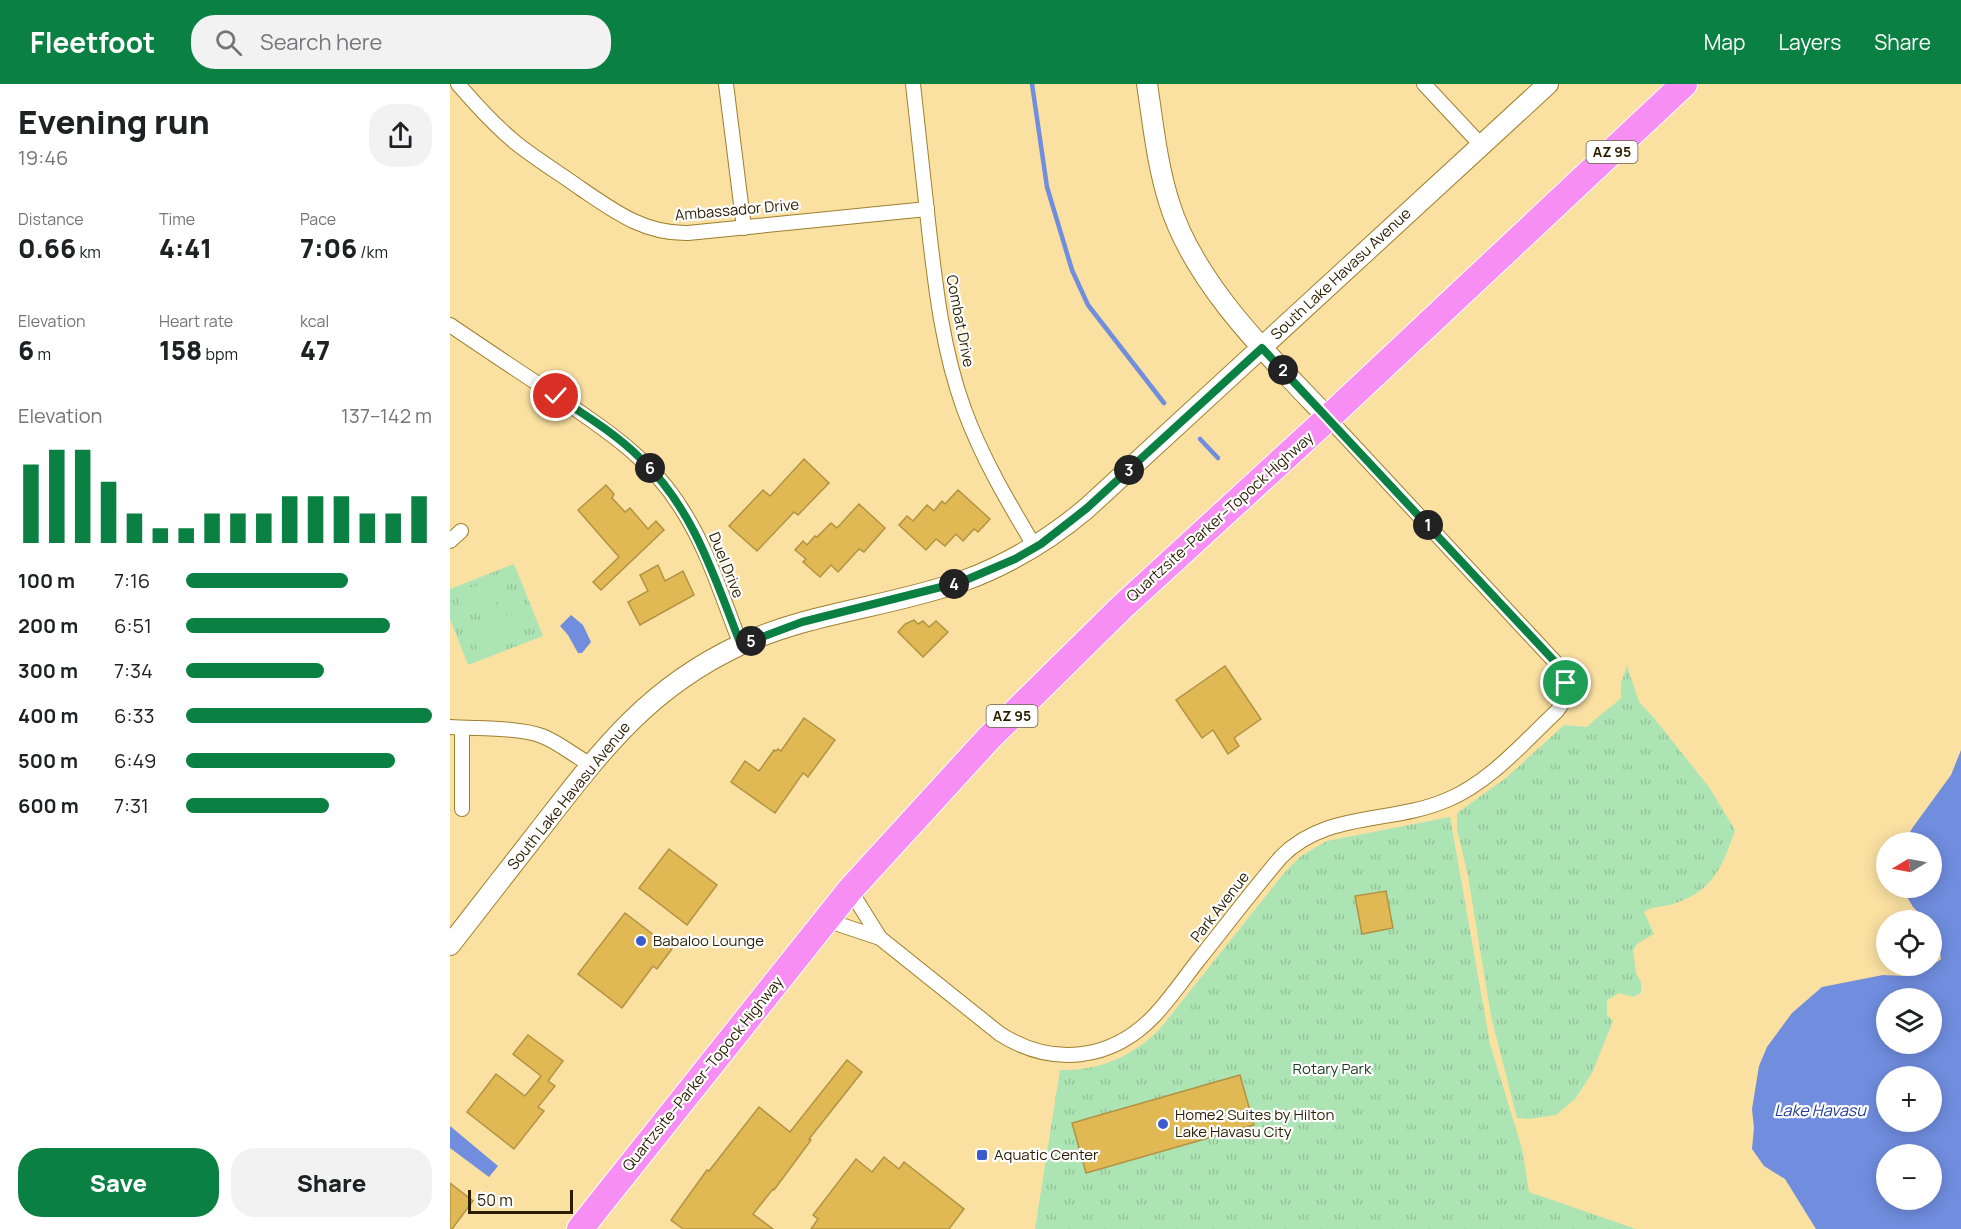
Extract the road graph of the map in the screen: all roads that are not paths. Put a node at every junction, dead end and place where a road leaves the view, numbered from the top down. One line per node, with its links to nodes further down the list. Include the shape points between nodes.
1 (458, 84): 10 (street, Ambassador Drive, via 517,144 635,223 679,234)
2 (726, 84): 10 (street)
3 (913, 84): 9 (street, Combat Drive)
4 (1147, 84): 12 (main road, via 1163,181 1176,222 1208,279)
5 (1424, 84): 8 (street)
6 (1548, 84): 8 (main road, South Lake Havasu Avenue)
7 (1684, 84): 13 (highway, Quartzsite–Parker–Topock Highway / AZ 95)
8 (1481, 146): 12 (main road, South Lake Havasu Avenue)
9 (927, 209): 10 (street, Ambassador Drive); 16 (street, Combat Drive, via 942,329 964,408 997,483)
10 (744, 228)
11 (450, 325): 17 (street, Duel Drive, via 609,431 657,475 694,529)
12 (1262, 348): 13 (main road); 16 (main road, South Lake Havasu Avenue, via 1087,508)
13 (1328, 418): 21 (highway, Quartzsite–Parker–Topock Highway / AZ 95, via 1112,616 989,738); 23 (street, Park Avenue, via 1557,664 1566,686 1561,707 1487,777 1461,793 1433,806 1331,826 1300,841 1281,857 1155,1015 1127,1038 1100,1050 1060,1055 1019,1045 999,1034)
14 (461, 531): 15 (street)
15 (450, 541)
16 (1035, 547): 17 (main road, South Lake Havasu Avenue, via 961,582 802,622)
17 (741, 645): 19 (main road, South Lake Havasu Avenue, via 657,696)
18 (456, 728): 19 (street, via 536,734); 20 (street)
19 (590, 764): 24 (main road, South Lake Havasu Avenue)
20 (462, 809)
21 (850, 890): 22 (highway, AZ 95); 23 (street, Park Avenue)
22 (826, 920): 23 (street, Park Avenue); 25 (highway, Quartzsite–Parker–Topock Highway / AZ 95)
23 (880, 938)
24 (450, 945)
25 (580, 1229)

